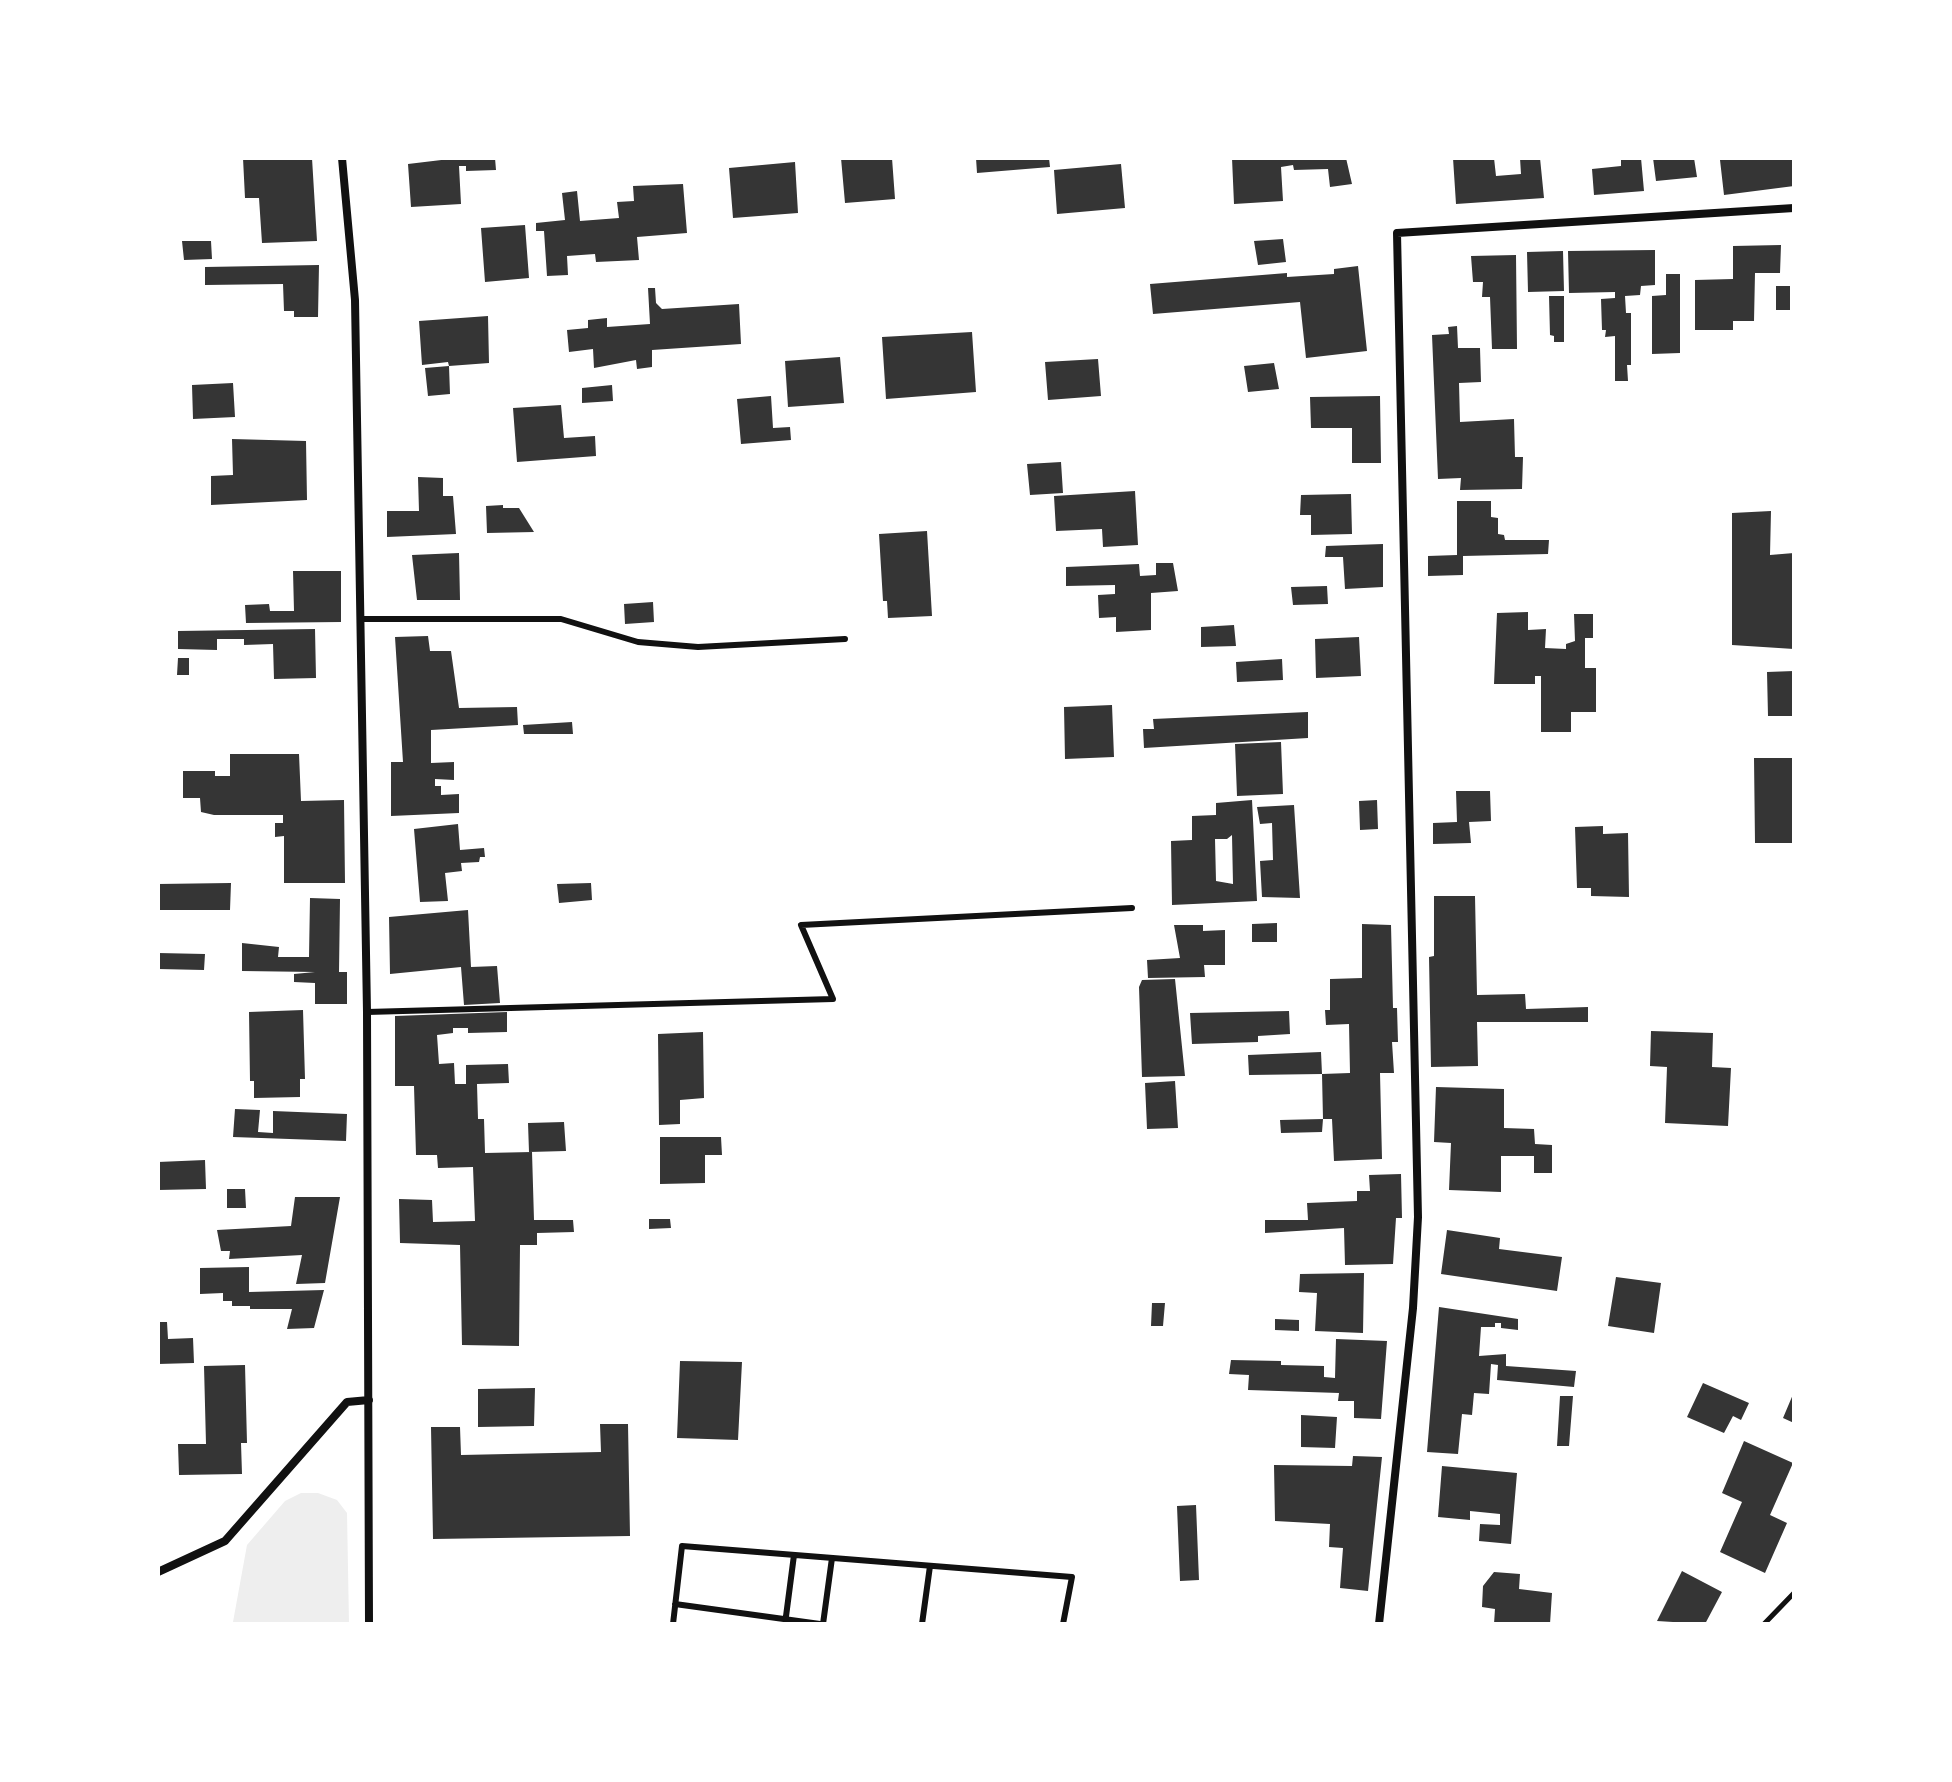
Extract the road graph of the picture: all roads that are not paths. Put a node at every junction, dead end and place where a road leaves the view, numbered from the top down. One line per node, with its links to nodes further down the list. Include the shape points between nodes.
1 (342, 158): 3 (street, via 355,300)
2 (1794, 208): 19 (street, via 1397,233 1418,1217)
3 (360, 619): 4 (lane, via 561,619 638,642 698,647); 6 (street)
4 (845, 639)
5 (1132, 908): 6 (lane, via 801,925 833,999)
6 (367, 1012): 7 (street)
7 (369, 1400): 11 (street, via 347,1402 225,1541); 14 (street)
8 (794, 1555): 9 (lane); 12 (lane, via 682,1546); 13 (lane)
9 (832, 1558): 10 (lane); 16 (lane)
10 (930, 1566): 17 (lane); 18 (lane, via 1072,1577)
11 (158, 1572)
12 (675, 1604): 13 (lane); 15 (lane)
13 (785, 1622): 16 (lane)
14 (369, 1624)
15 (673, 1624)
16 (822, 1624)
17 (922, 1624)
18 (1063, 1624)
19 (1379, 1624)

